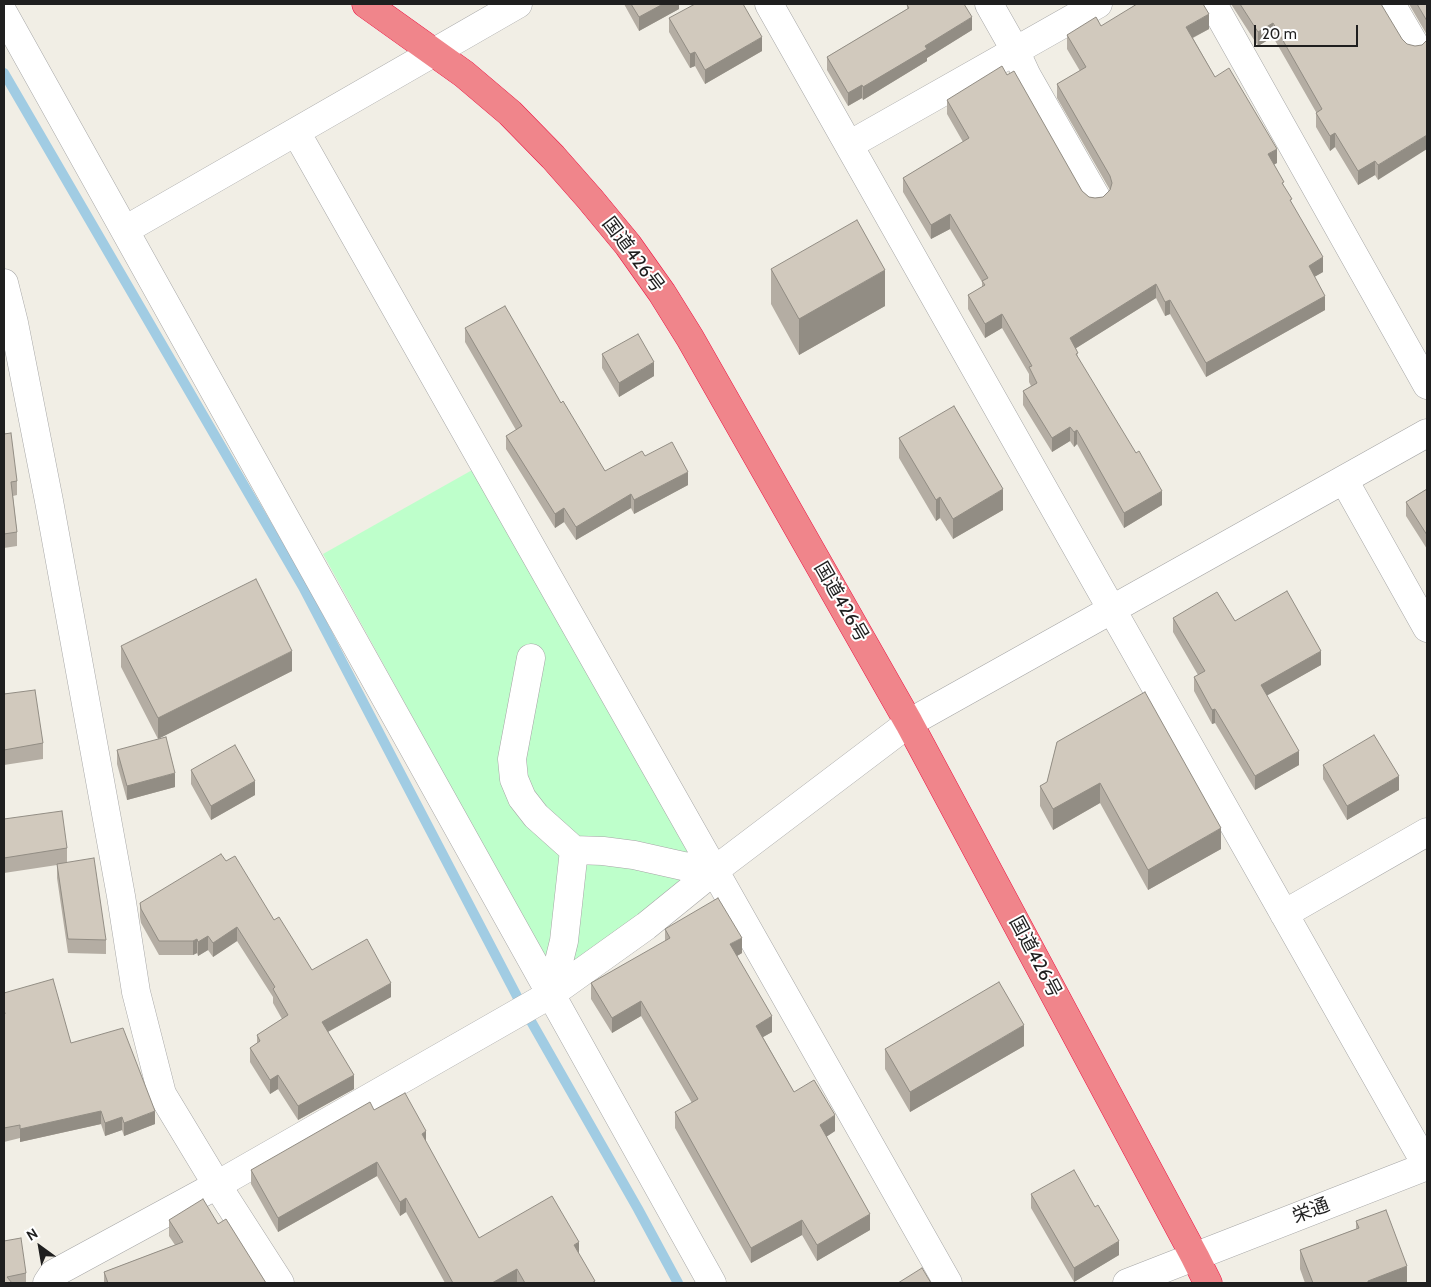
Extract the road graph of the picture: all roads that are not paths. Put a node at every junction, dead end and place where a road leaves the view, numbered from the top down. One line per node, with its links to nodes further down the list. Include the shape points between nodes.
1 (366, 4): 11 (highway, 国道426号)
2 (518, 4): 11 (street)
3 (769, 4): 13 (street)
4 (989, 4): 10 (street)
5 (1098, 4): 10 (street)
6 (1213, 4): 17 (street)
7 (1391, 4): 9 (street)
8 (4, 14): 15 (street)
9 (1415, 45)
10 (1015, 50): 13 (street); 14 (street)
11 (434, 52): 12 (street); 23 (highway, 国道426号, via 510,113 553,157 628,245 690,338)
12 (296, 132): 15 (street); 26 (street)
13 (849, 145): 20 (street)
14 (1096, 197)
15 (125, 230): 28 (street)
16 (4, 283): 30 (street, via 49,501 136,992 162,1094)
17 (1427, 385)
18 (1427, 433): 19 (street)
19 (1344, 480): 20 (street); 21 (street)
20 (1112, 610): 23 (street); 27 (street)
21 (1427, 628)
22 (531, 658): 25 (street, via 512,759 514,779 522,798 536,816)
23 (910, 723): 26 (street); 31 (highway, 国道426号)
24 (1427, 832): 27 (street)
25 (574, 850): 26 (street, via 634,855); 28 (street, via 564,940)
26 (715, 870): 28 (street, via 646,926); 35 (street)
27 (1284, 914): 29 (street)
28 (548, 996): 30 (street); 34 (street)
29 (1427, 1166): 31 (street, 栄通)
30 (217, 1186): 32 (street, via 53,1274); 33 (street)
31 (1195, 1256): 36 (street, 栄通); 37 (highway, 国道426号)
32 (47, 1283)
33 (280, 1283)
34 (712, 1283)
35 (948, 1283)
36 (1127, 1283)
37 (1208, 1283)

